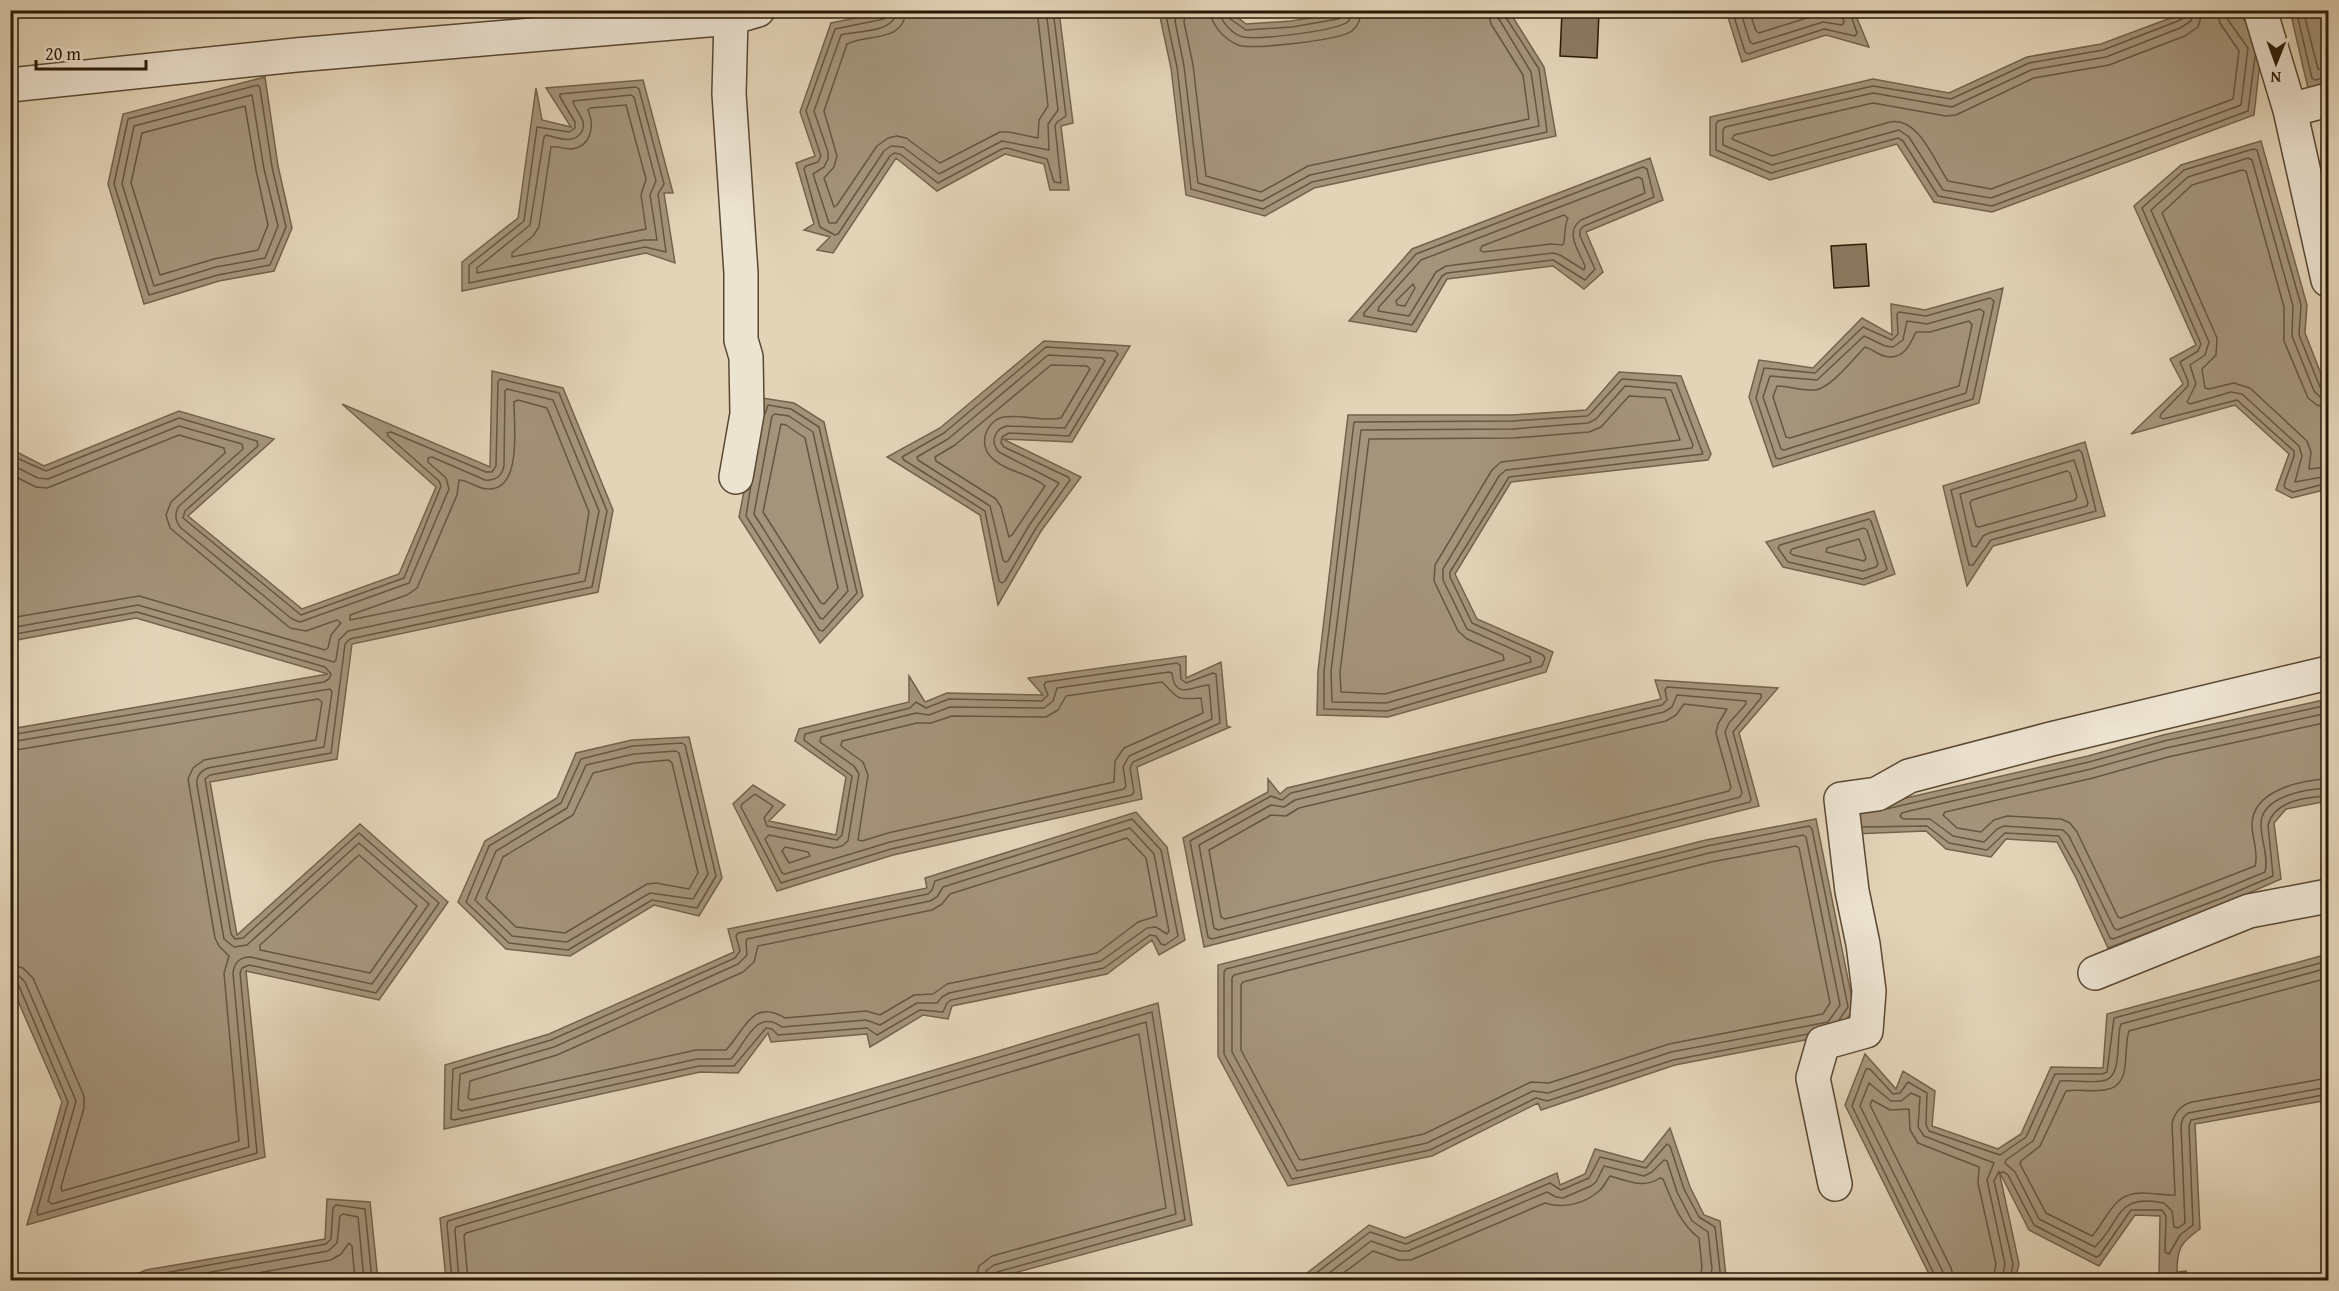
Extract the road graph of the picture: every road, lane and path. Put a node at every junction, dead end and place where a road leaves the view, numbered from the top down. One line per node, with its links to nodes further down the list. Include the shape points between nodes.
1 (2260, 10): 5 (street)
2 (745, 14): 3 (street); 7 (street, via 729,94 741,273 741,340 746,357 747,414)
3 (10, 85)
4 (2328, 100): 5 (street)
5 (2290, 110): 6 (street)
6 (2328, 280)
7 (736, 477)
8 (2328, 673): 11 (street, via 2051,739 1909,776 1877,794 1840,799 1869,991 1866,1031 1823,1043 1814,1077)
9 (2328, 896): 10 (street, via 2249,911)
10 (2095, 973)
11 (1835, 1184)

